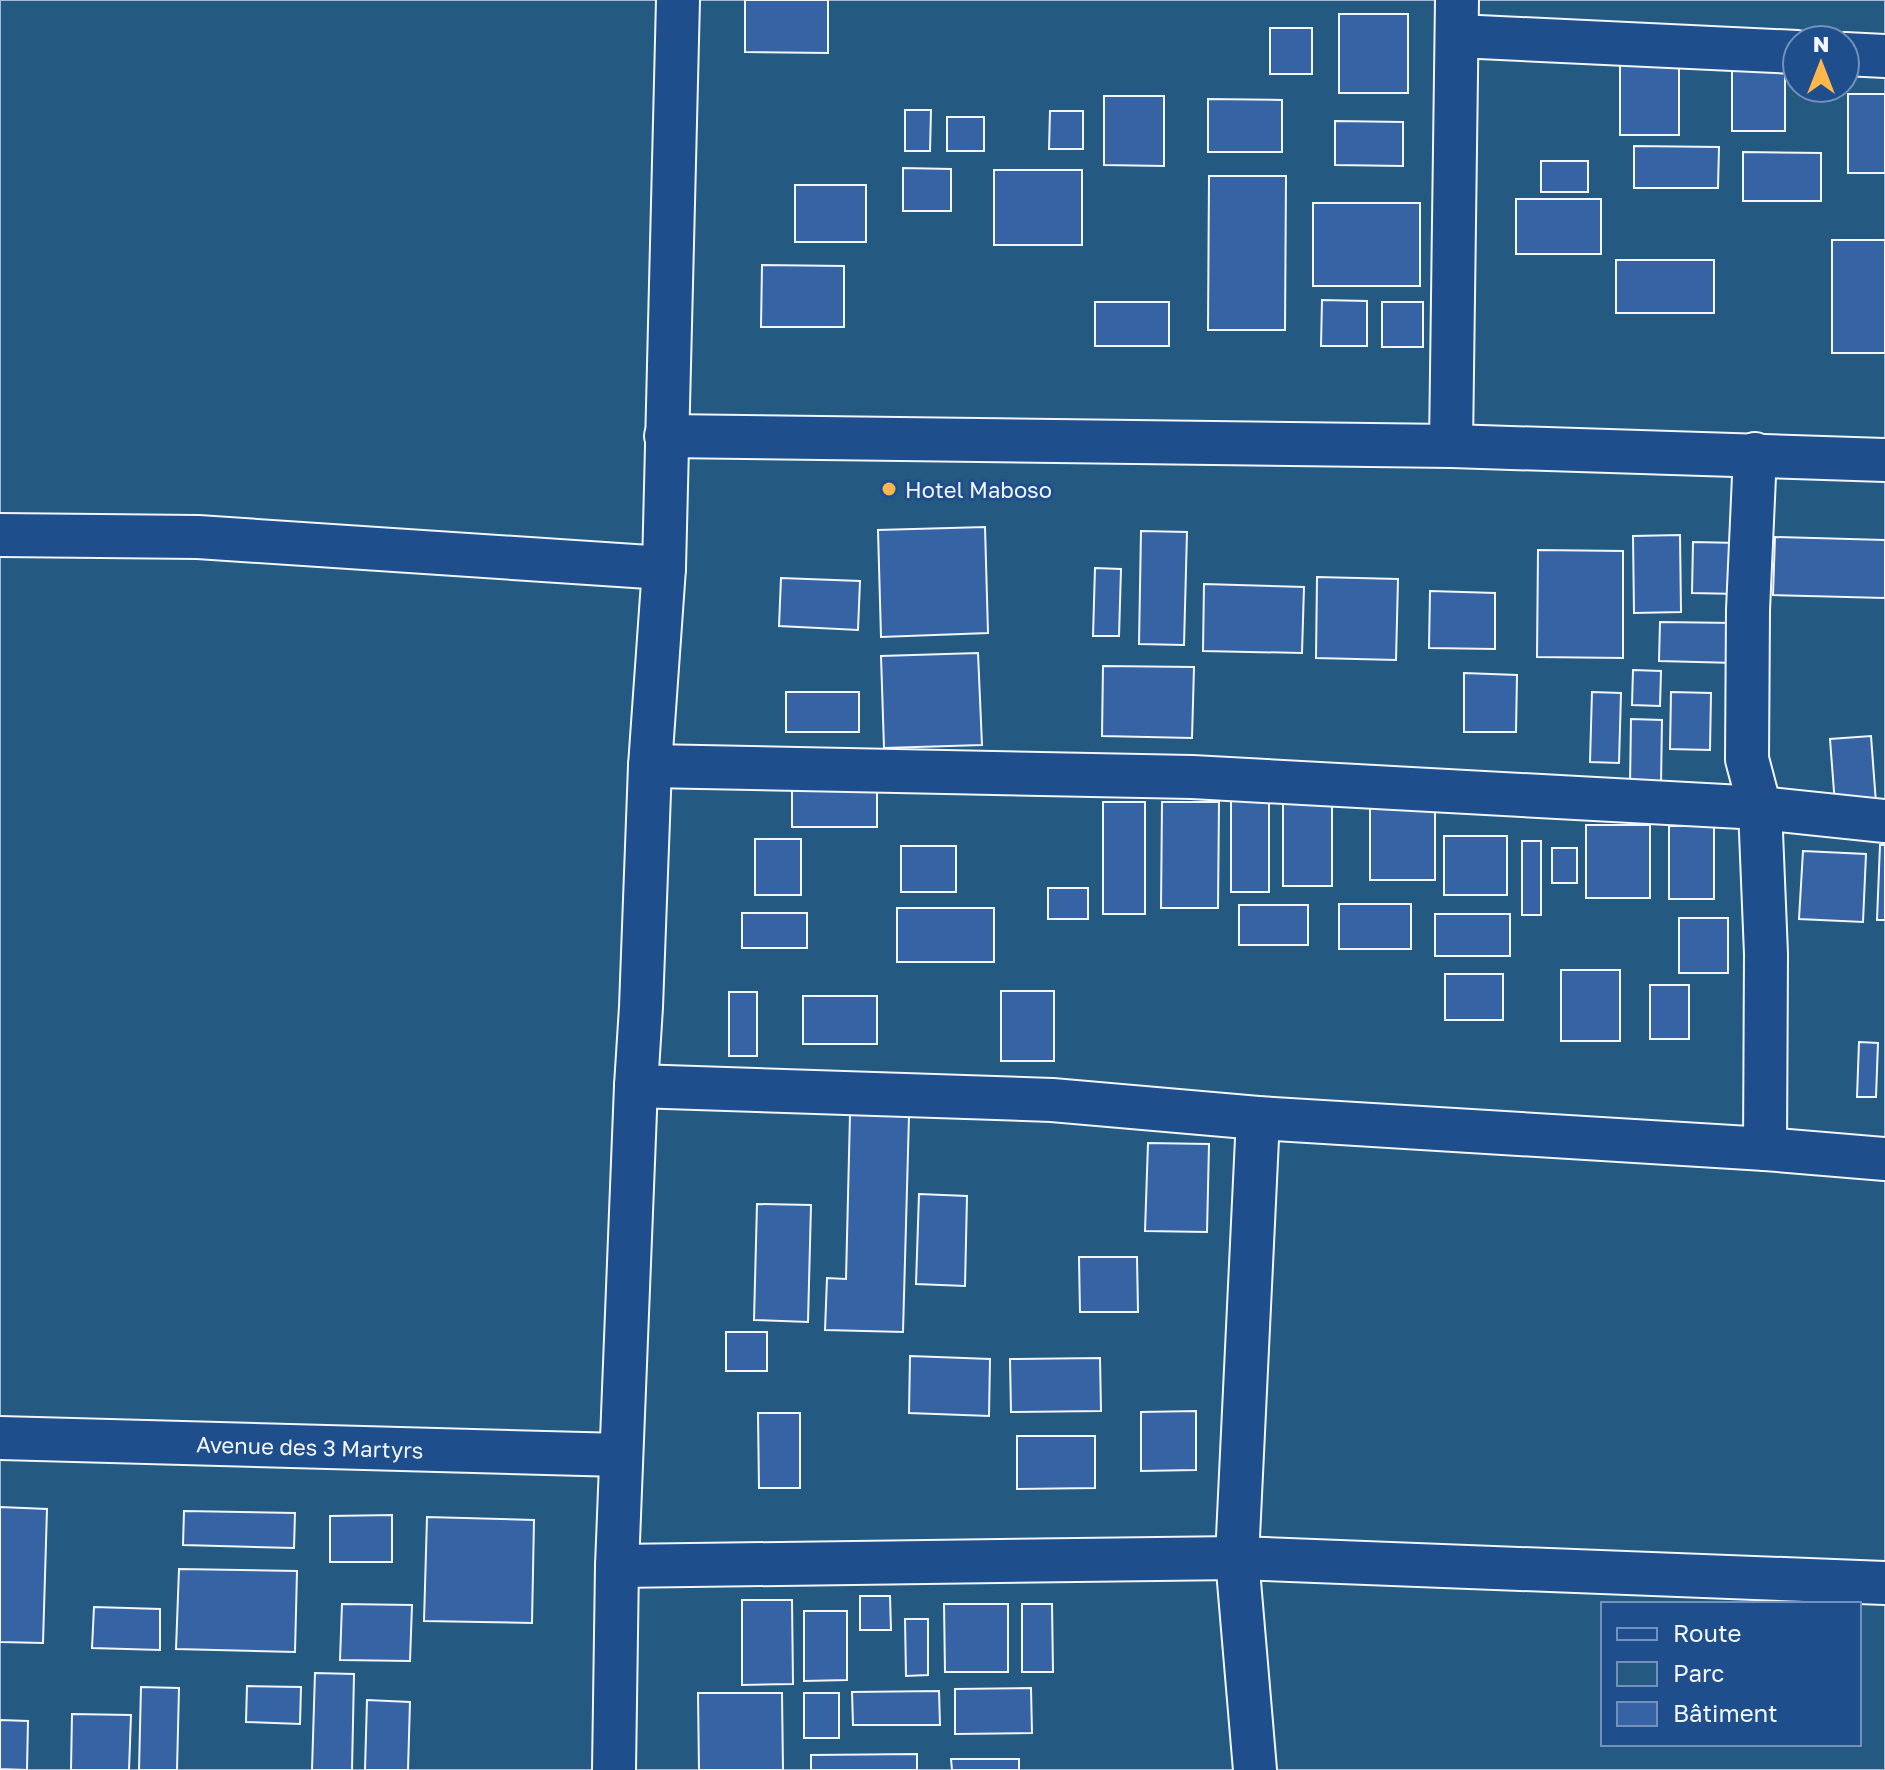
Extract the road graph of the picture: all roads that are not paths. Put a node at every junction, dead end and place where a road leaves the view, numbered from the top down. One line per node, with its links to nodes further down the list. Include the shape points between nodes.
1 (678, 0): 6 (street)
2 (1458, 18): 3 (street); 7 (street)
3 (1781, 50)
4 (1861, 55): 5 (street)
5 (1885, 56)
6 (666, 436): 7 (street); 11 (street)
7 (1451, 446): 8 (street)
8 (1755, 454): 9 (street); 13 (street, via 1747,759)
9 (1885, 460)
10 (0, 535): 11 (street, via 198,537)
11 (664, 568): 12 (street)
12 (650, 766): 13 (street, via 1192,777); 15 (street)
13 (1760, 808): 14 (street); 17 (street)
14 (1885, 821)
15 (636, 1086): 16 (street, via 1052,1100); 20 (street)
16 (1258, 1118): 17 (street); 21 (street)
17 (1765, 1149): 18 (street)
18 (1885, 1159)
19 (0, 1438): 20 (street, Avenue des 3 Martyrs)
20 (621, 1455): 22 (street)
21 (1237, 1558): 22 (street); 23 (street); 25 (street)
22 (617, 1566): 24 (street)
23 (1885, 1583)
24 (614, 1770)
25 (1255, 1770)

